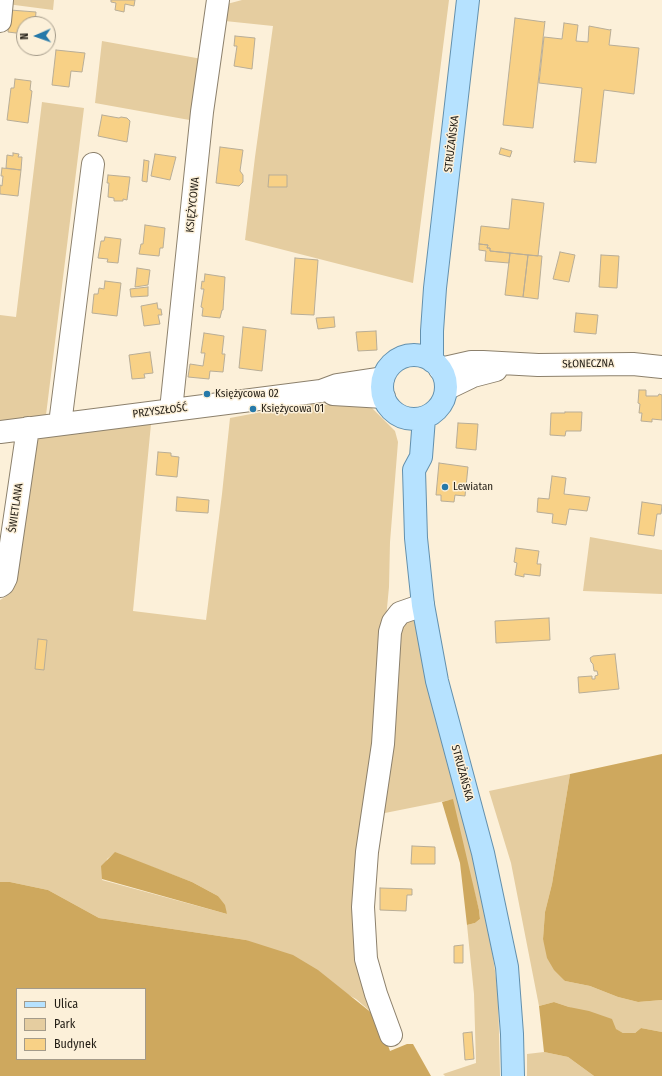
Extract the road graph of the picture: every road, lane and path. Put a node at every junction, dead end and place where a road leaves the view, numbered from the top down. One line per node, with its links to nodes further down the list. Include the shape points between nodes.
1 (2, 0): 4 (street)
2 (218, 0): 11 (street, KSIĘŻYCOWA, via 202,112)
3 (468, 0): 6 (main road, STRUŻAŃSKA)
4 (0, 21)
5 (93, 164): 13 (street)
6 (435, 288): 7 (main road, STRUŻAŃSKA); 9 (main road, STRUŻAŃSKA, via 432,331)
7 (410, 356): 9 (main road, via 419,356); 10 (main road, via 394,363 387,370)
8 (662, 367): 9 (street, SŁONECZNA, via 633,364 515,364 473,376)
9 (440, 373): 12 (main road, via 444,398 439,407 432,414)
10 (383, 388): 11 (street, PRZYSZŁOŚĆ, via 337,385 320,391); 12 (main road, via 388,406 392,410)
11 (171, 410): 13 (street, PRZYSZŁOŚĆ)
12 (415, 418): 17 (main road, STRUŻAŃSKA, via 421,457 414,470 416,538)
13 (60, 424): 14 (street, PRZYSZŁOŚĆ)
14 (28, 428): 15 (street, PRZYSZŁOŚĆ); 16 (street, ŚWIETLANA, via 6,578)
15 (0, 432)
16 (0, 586)
17 (423, 605): 18 (street, via 400,613 393,622 390,632 383,744 367,852 363,908 366,959); 19 (main road, STRUŻAŃSKA, via 437,681 483,853 507,967)
18 (392, 1035)
19 (513, 1076)

